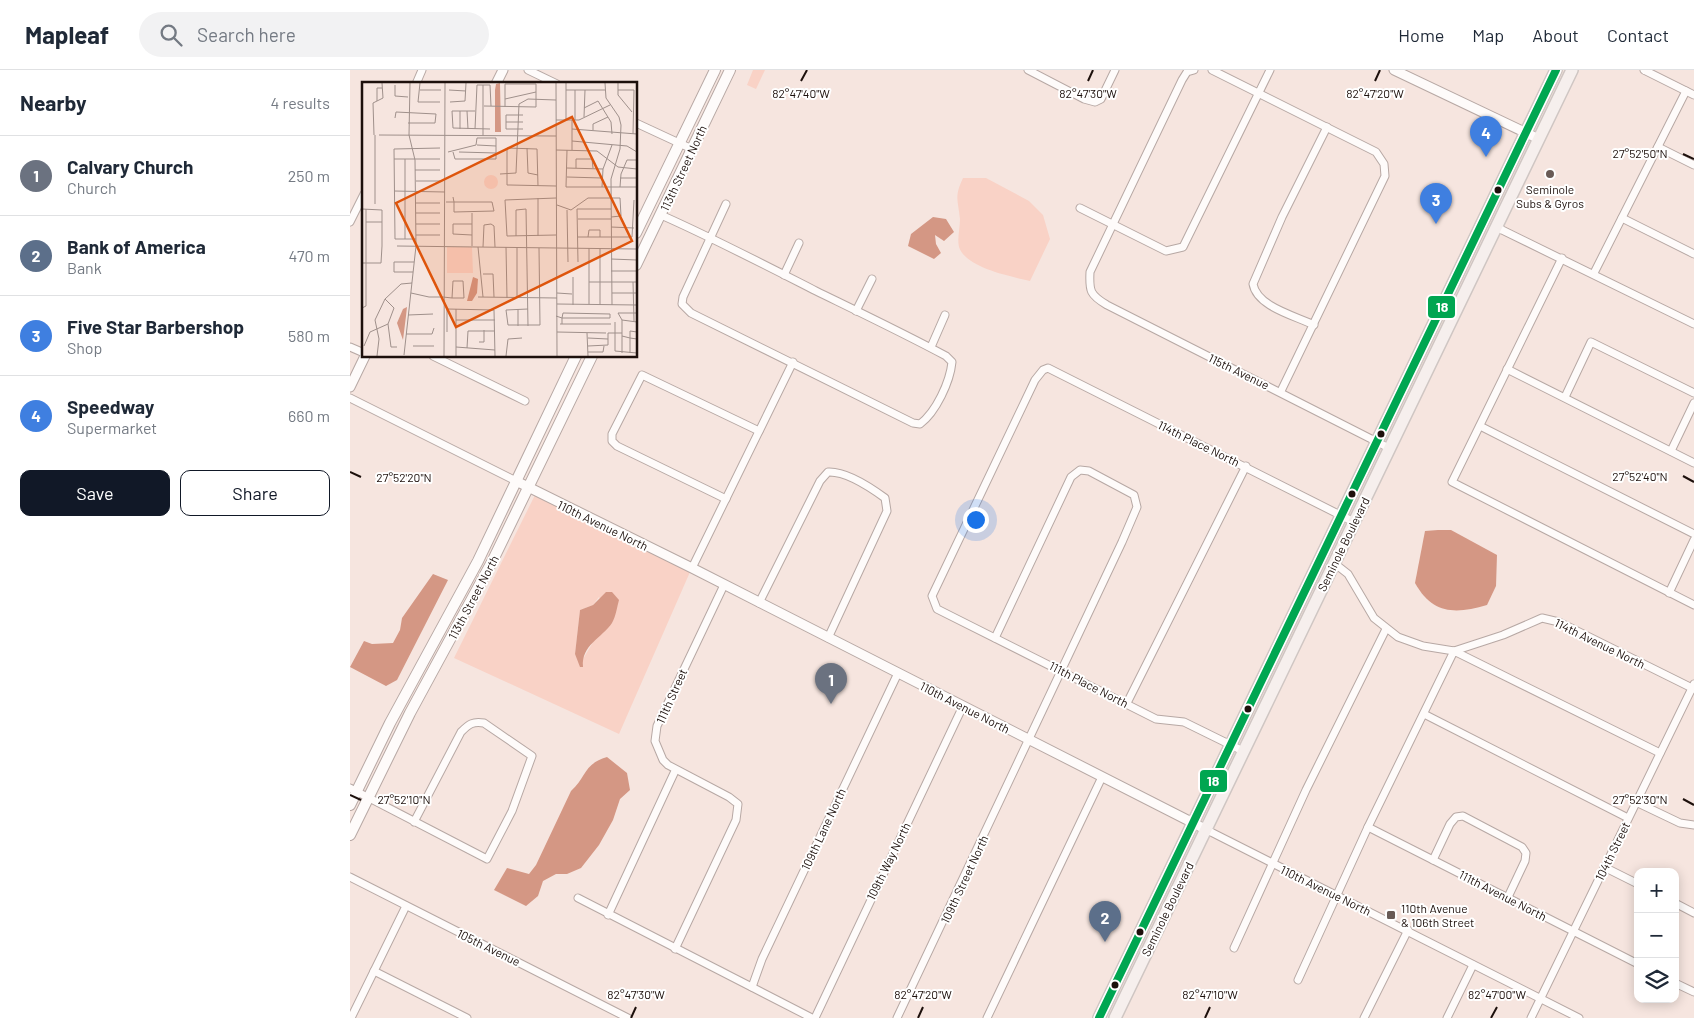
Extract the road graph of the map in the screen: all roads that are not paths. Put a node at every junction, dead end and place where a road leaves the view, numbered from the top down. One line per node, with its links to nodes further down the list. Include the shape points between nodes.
1 (422, 70): 15 (street)
2 (503, 70): 16 (street)
3 (528, 70): 17 (street)
4 (715, 70): 25 (main road, 113th Street North)
5 (730, 70): 27 (main road, 113th Street North)
6 (1028, 70): 7 (street, via 1095,102 1101,99)
7 (1115, 70)
8 (1212, 70): 19 (street)
9 (1270, 70): 19 (street)
10 (1394, 70): 23 (street)
11 (1556, 70): 23 (main road, Seminole Boulevard)
12 (1572, 70): 24 (main road, Seminole Boulevard)
13 (1191, 71): 35 (street)
14 (1646, 71): 18 (street)
15 (417, 82)
16 (497, 82)
17 (553, 82)
18 (1686, 91): 20 (street); 26 (street)
19 (1258, 93): 22 (street); 35 (street, via 1183,247 1166,251)
20 (1694, 95)
21 (638, 123): 25 (street)
22 (1327, 127): 48 (street, via 1376,152 1384,164 1386,176); 48 (street, via 1253,284 1258,296 1267,303)
23 (1526, 133): 24 (street); 50 (main road, Seminole Boulevard)
24 (1539, 139): 36 (main road, Seminole Boulevard)
25 (680, 144): 27 (street); 37 (main road, 113th Street North)
26 (1658, 147): 28 (street); 33 (street)
27 (692, 150): 32 (main road, 113th Street North)
28 (1694, 165)
29 (362, 198): 34 (street)
30 (726, 204): 38 (street)
31 (1080, 208): 35 (street)
32 (661, 215): 38 (street); 42 (main road, 113th Street North)
33 (1622, 218): 40 (street); 43 (street)
34 (350, 222)
35 (1112, 225): 62 (street, 115th Avenue, via 1090,272 1091,291 1095,298)
36 (1496, 227): 41 (street); 51 (main road, Seminole Boulevard)
37 (638, 229)
38 (712, 240): 44 (street); 59 (street, via 682,304 690,313)
39 (799, 243): 44 (street)
40 (1694, 254)
41 (1562, 258): 43 (street); 60 (street)
42 (638, 261)
43 (1594, 274): 49 (street)
44 (784, 275): 46 (street)
45 (872, 278): 46 (street)
46 (856, 311): 53 (street)
47 (945, 315): 53 (street)
48 (1314, 324): 62 (street)
49 (1694, 324)
50 (1431, 328): 51 (main road); 70 (main road, Seminole Boulevard)
51 (1444, 335): 71 (main road, Seminole Boulevard)
52 (350, 347): 54 (street)
53 (930, 348): 59 (street, via 952,362 951,371 929,417 920,424)
54 (362, 354)
55 (363, 358): 61 (street)
56 (438, 358): 66 (street)
57 (575, 358): 75 (main road, 113th Street North)
58 (591, 358): 76 (main road, 113th Street North)
59 (793, 362): 69 (street)
60 (1507, 369): 64 (street); 68 (street)
61 (350, 387)
62 (1281, 391): 70 (street, 115th Avenue)
63 (1694, 393): 64 (street, via 1591,342)
64 (1564, 397): 72 (street)
65 (350, 398): 75 (street, 110th Avenue North)
66 (525, 401)
67 (1694, 403): 72 (street)
68 (1480, 426): 80 (street); 85 (street, via 1452,482)
69 (759, 430): 77 (street); 77 (street, via 642,375 612,434 612,441 618,446)
70 (1376, 441): 71 (street, 115th Avenue); 78 (main road, Seminole Boulevard)
71 (1390, 448): 79 (main road, Seminole Boulevard)
72 (1671, 450): 73 (street)
73 (1694, 463)
74 (1246, 466): 78 (street, 114th Place North); 88 (street, 114th Place North, via 1048,368 1035,380 940,578 932,596); 96 (street)
75 (516, 481): 76 (street, 110th Avenue North); 105 (main road, 113th Street North, via 478,560)
76 (528, 488): 83 (street, 110th Avenue North); 106 (main road, 113th Street North)
77 (726, 499): 83 (street)
78 (1341, 515): 79 (street, 114th Place North); 100 (main road, Seminole Boulevard)
79 (1354, 522): 82 (main road, Seminole Boulevard)
80 (1694, 534)
81 (1694, 540): 85 (street)
82 (1334, 563): 89 (street, 114th Avenue North, via 1348,574 1367,608); 101 (main road, Seminole Boulevard)
83 (692, 568): 84 (street, 110th Avenue North)
84 (724, 585): 86 (street, 110th Avenue North); 103 (street, 111th Street, via 657,726 655,741 658,749 663,760)
85 (1669, 593): 87 (street)
86 (759, 603): 90 (street, 110th Avenue North); 90 (street, via 820,481 828,472 836,472 874,489 885,498 887,511)
87 (1694, 605)
88 (937, 609): 91 (street, 111th Place North)
89 (1386, 629): 92 (street, 114th Avenue North, via 1411,643); 117 (street)
90 (828, 638): 94 (street, 110th Avenue North)
91 (995, 638): 93 (street, 111th Place North); 93 (street, 109th Street North, via 1071,477 1080,470 1089,471 1134,495 1137,507)
92 (1454, 651): 95 (street, 114th Avenue North, via 1545,618); 98 (street); 102 (street)
93 (1061, 669): 96 (street, 111th Place North); 99 (street, 109th Street North)
94 (898, 673): 97 (street, 110th Avenue North); 137 (street, 109th Lane North, via 762,959)
95 (1693, 687): 102 (street, 104th Street)
96 (1127, 704): 100 (street, 111th Place North, via 1156,718 1184,722)
97 (963, 706): 99 (street, 110th Avenue North); 143 (street, 109th Way North)
98 (1424, 714): 109 (street); 113 (street)
99 (1030, 739): 104 (street, 110th Avenue North); 144 (street, 109th Street North)
100 (1231, 745): 101 (street, 111th Place North); 111 (main road, Seminole Boulevard)
101 (1243, 751): 114 (main road, Seminole Boulevard)
102 (1660, 754): 107 (street, 104th Street)
103 (675, 770): 127 (street); 131 (street, via 738,804 736,820)
104 (1102, 776): 111 (street, 110th Avenue North); 145 (street)
105 (353, 790): 106 (street); 108 (main road, 113th Street North)
106 (368, 798): 110 (street); 115 (main road, 113th Street North)
107 (1636, 802): 109 (street, 104th Street); 112 (street, via 1680,823)
108 (350, 805)
109 (1628, 818): 118 (street, 104th Street)
110 (414, 822): 110 (street, via 461,732 475,722 484,723 532,756 512,811 487,859)
111 (1193, 823): 114 (street, 110th Avenue North); 146 (main road, Seminole Boulevard)
112 (1694, 825)
113 (1368, 827): 116 (street, 111th Avenue North); 121 (street)
114 (1205, 829): 117 (street, 110th Avenue North); 147 (main road, Seminole Boulevard)
115 (350, 835)
116 (1432, 860): 122 (street, 111th Avenue North); 122 (street, via 1450,824 1456,817 1463,816 1526,852)
117 (1273, 863): 121 (street, 110th Avenue North); 130 (street)
118 (1604, 867): 120 (street); 129 (street, 104th Street)
119 (350, 877): 125 (street, 105th Avenue)
120 (1634, 882)
121 (1338, 895): 128 (street, 110th Avenue North); 135 (street)
122 (1508, 897): 129 (street, 111th Avenue North)
123 (578, 898): 127 (street)
124 (1679, 905): 126 (street)
125 (406, 906): 134 (street); 142 (street, 105th Avenue)
126 (1694, 912)
127 (608, 915): 131 (street)
128 (1408, 930): 133 (street, 110th Avenue North); 148 (street)
129 (1574, 931): 132 (street, 111th Avenue North); 139 (street, 104th Street)
130 (1234, 948)
131 (675, 949): 137 (street)
132 (1634, 962)
133 (1473, 964): 139 (street, 110th Avenue North); 149 (street)
134 (374, 972): 140 (street); 141 (street)
135 (1298, 980)
136 (1679, 985): 138 (street)
137 (752, 987): 143 (street)
138 (1694, 992)
139 (1540, 999): 150 (street, 104th Street); 151 (street, 110th Avenue North)
140 (351, 1018)
141 (467, 1018)
142 (628, 1018)
143 (813, 1018)
144 (897, 1018)
145 (987, 1018)
146 (1099, 1018)
147 (1115, 1018)
148 (1364, 1018)
149 (1447, 1018)
150 (1531, 1018)
151 (1579, 1018)

